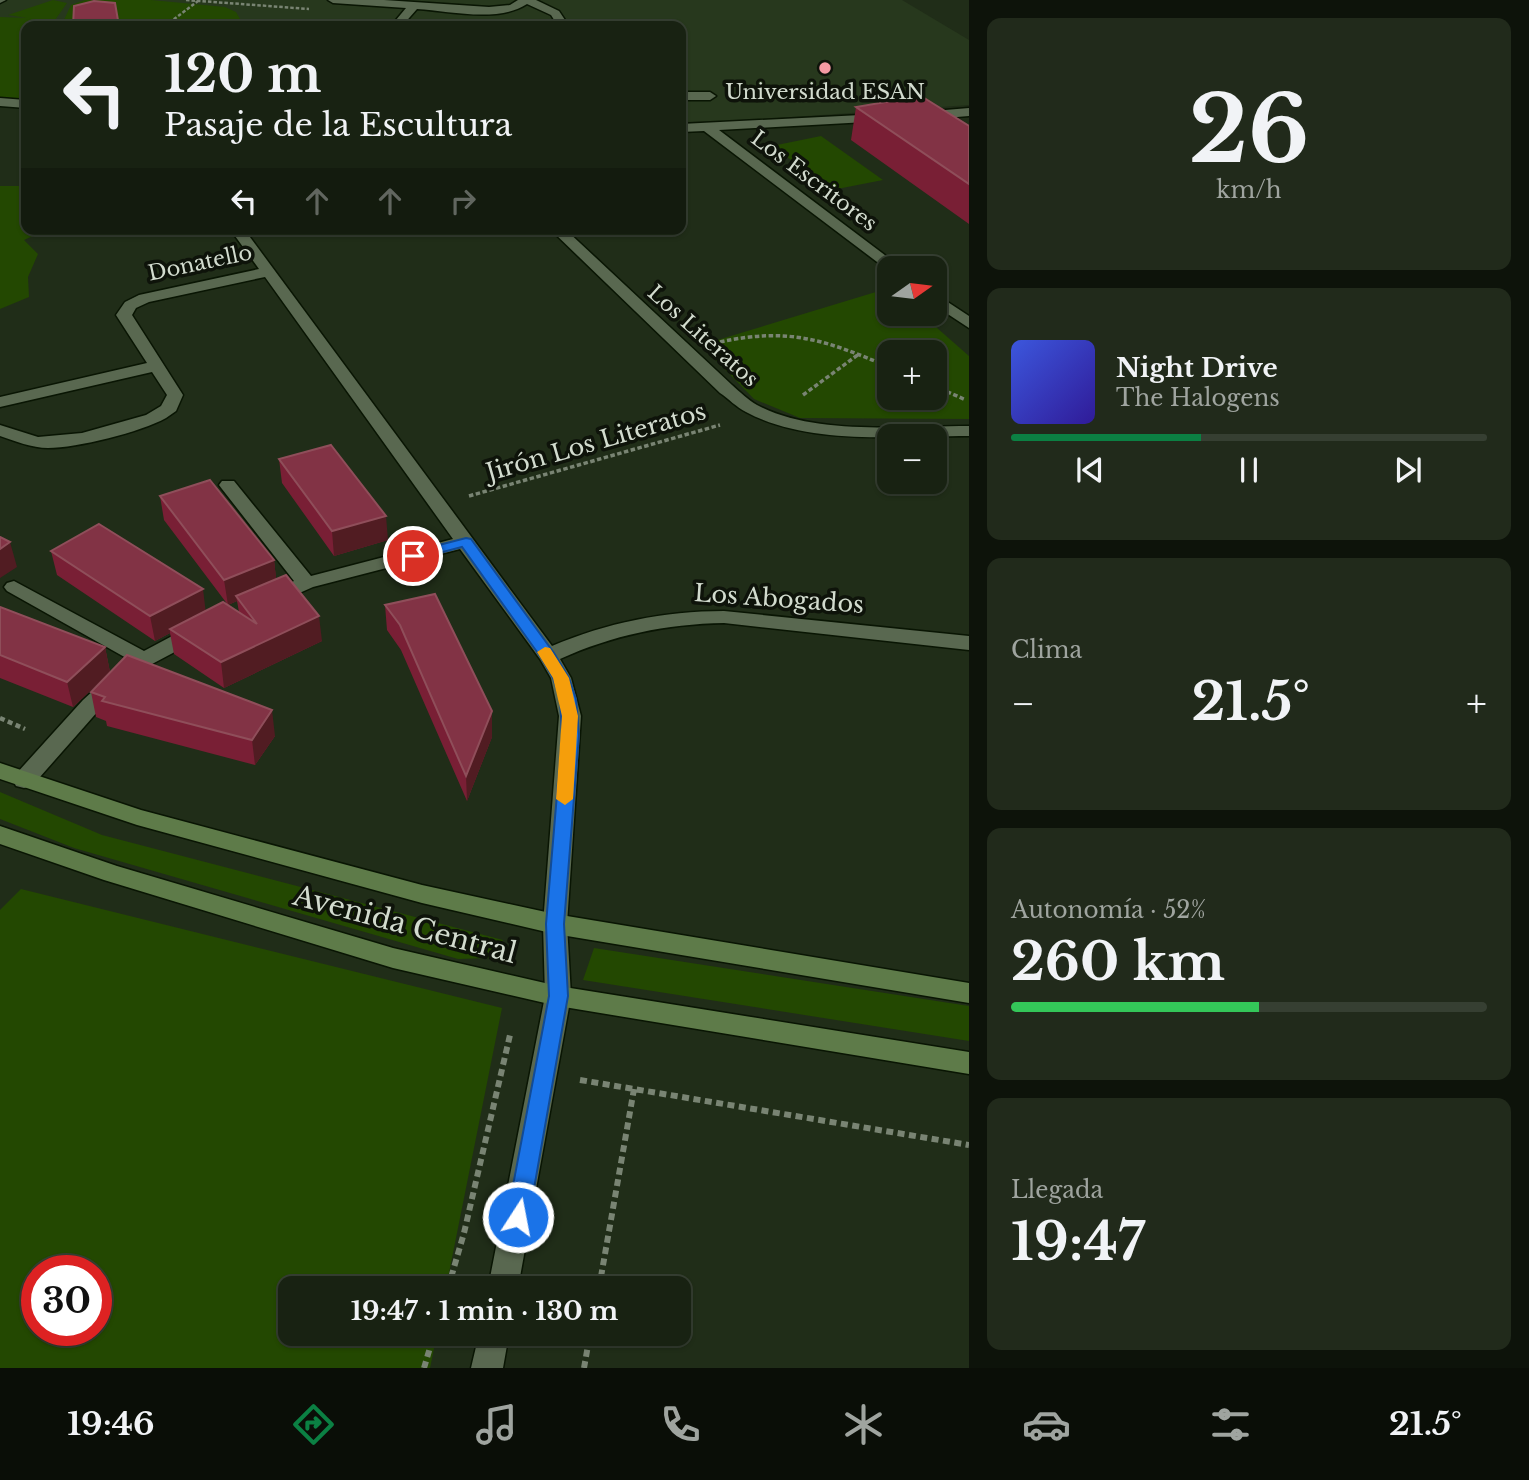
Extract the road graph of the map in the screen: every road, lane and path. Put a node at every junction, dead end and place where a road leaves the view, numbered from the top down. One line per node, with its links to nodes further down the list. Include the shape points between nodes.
1 (186, 0): 4 (path)
2 (333, 0): 5 (street)
3 (526, 0): 5 (street, via 502,10); 9 (street, via 555,13)
4 (198, 1): 6 (path); 7 (path)
5 (414, 5): 8 (street)
6 (319, 10)
7 (172, 21)
8 (400, 21)
9 (560, 21)
10 (686, 96): 11 (street)
11 (710, 96)
12 (0, 102): 13 (street)
13 (21, 104)
14 (969, 112): 15 (street)
15 (909, 117): 17 (street); 18 (street)
16 (686, 128): 17 (street)
17 (708, 128): 21 (street, Los Escritores)
18 (946, 130)
19 (241, 235): 22 (street)
20 (563, 235): 25 (street, Los Literatos)
21 (879, 256)
22 (268, 272): 28 (street, Donatello, via 144,298 130,305 124,315); 36 (street)
23 (947, 307): 24 (street)
24 (969, 323)
25 (685, 351): 26 (path, via 748,336 797,334); 32 (street, Los Literatos, via 726,389)
26 (859, 354): 27 (path); 32 (path, Jirón Los Literatos, via 788,406)
27 (877, 362)
28 (157, 366): 31 (street); 33 (street, Donatello, via 175,395 166,412 152,419 49,443)
29 (947, 392): 30 (path)
30 (969, 401)
31 (0, 402)
32 (763, 413): 34 (street, Los Literatos, via 828,429); 36 (path, Jirón Los Literatos)
33 (0, 430)
34 (969, 431)
35 (228, 485): 38 (street)
36 (438, 505): 37 (street)
37 (466, 542): 38 (street); 43 (street)
38 (306, 583): 40 (street)
39 (15, 587): 44 (street)
40 (256, 604)
41 (218, 620): 44 (street)
42 (969, 643): 43 (street, Los Abogados, via 691,616 577,642)
43 (548, 656): 48 (street, via 561,678 570,716)
44 (144, 659): 46 (street, via 91,705)
45 (0, 771): 46 (street, Avenida Central)
46 (24, 780): 48 (street, Avenida Central, via 137,817 422,894)
47 (0, 835): 49 (street, Avenida Central, via 112,874 393,958)
48 (555, 924): 50 (street, Avenida Central); 51 (street)
49 (521, 987): 51 (street, Avenida Central); 56 (path)
50 (969, 993)
51 (558, 996): 52 (street, Avenida Central); 53 (street)
52 (969, 1063)
53 (545, 1074): 54 (path); 57 (street)
54 (634, 1089): 55 (path); 58 (path)
55 (969, 1145)
56 (451, 1276)
57 (505, 1276)
58 (601, 1276)
59 (430, 1346): 62 (path)
60 (492, 1346): 63 (street)
61 (588, 1346): 64 (path)
62 (424, 1368)
63 (487, 1368)
64 (584, 1368)

